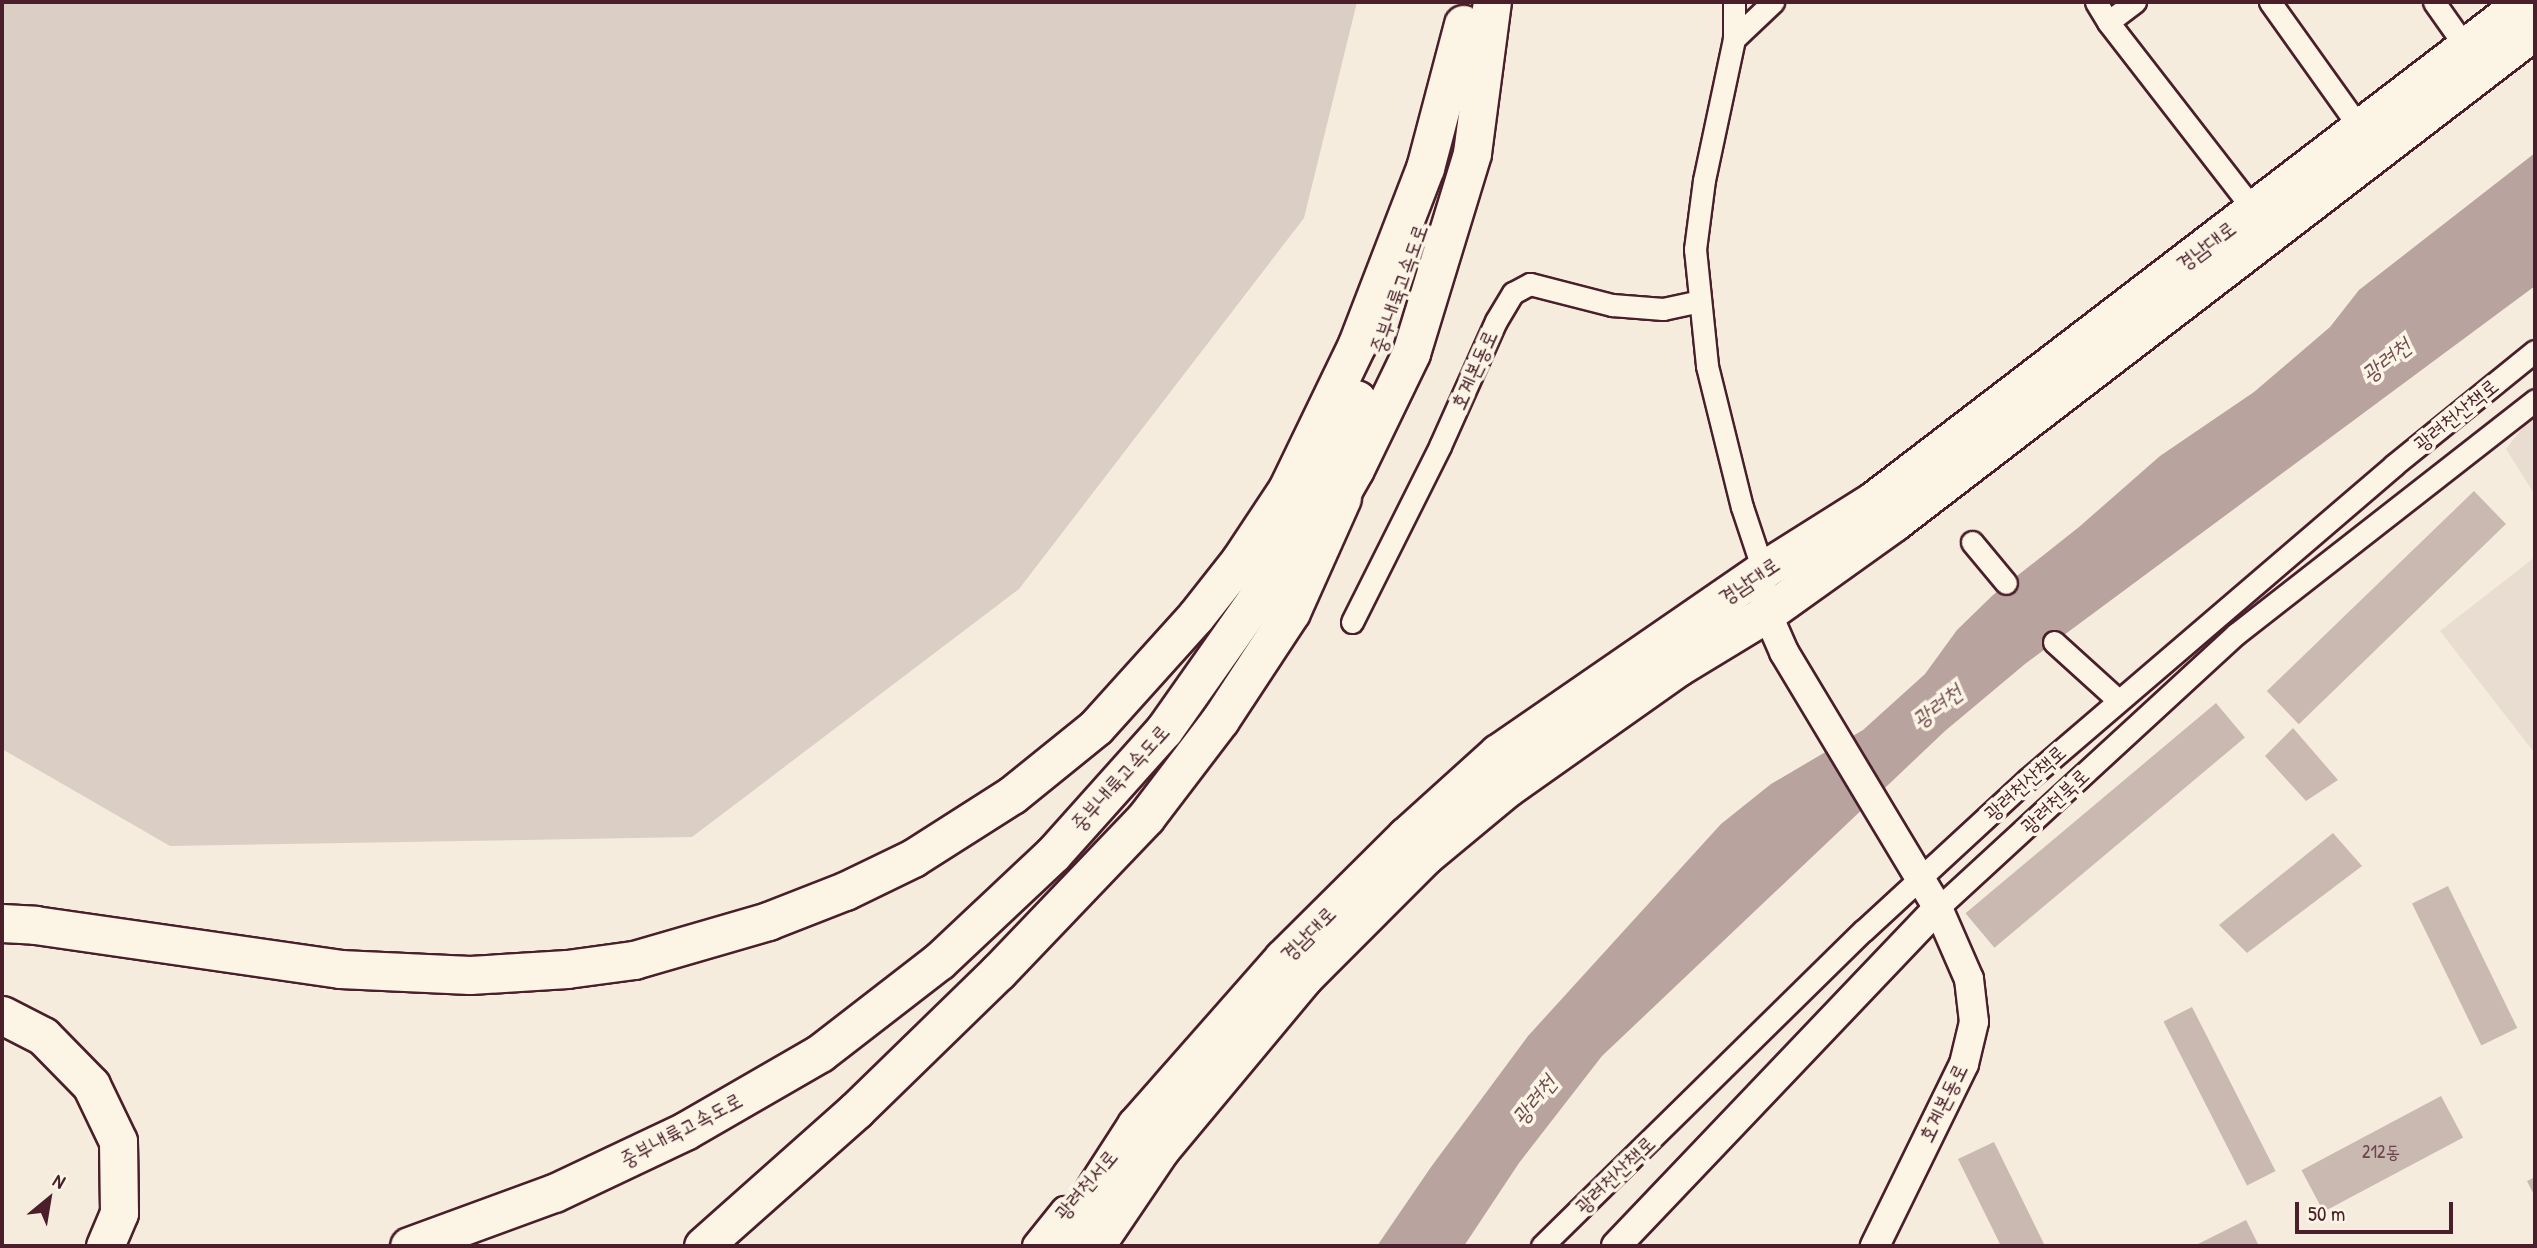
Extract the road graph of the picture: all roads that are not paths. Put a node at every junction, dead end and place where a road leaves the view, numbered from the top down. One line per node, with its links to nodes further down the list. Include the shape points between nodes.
1 (1492, 2): 19 (highway, 중부내륙고속도로, via 1472,153 1411,353)
2 (1734, 2): 12 (street)
3 (1773, 2): 12 (street)
4 (2096, 2): 10 (street)
5 (2135, 2): 10 (street)
6 (2270, 2): 14 (street)
7 (2434, 2): 13 (street)
8 (2524, 2): 13 (highway, 경남대로)
9 (1464, 13): 29 (highway, via 1425,168 1357,344 1274,510 1196,616 1096,727 1012,795 913,858 768,921 634,960 567,969 470,975 340,969); 33 (highway, 중부내륙고속도로, via 1444,156 1387,332 1317,490 1255,601 1164,730 1053,854 949,952 820,1052 685,1131 554,1193)
10 (2108, 22): 15 (street)
11 (2535, 30): 23 (highway, 경남대로, via 1894,522)
12 (1734, 39): 16 (street, via 1704,180 1695,249)
13 (2465, 46): 14 (highway, 경남대로)
14 (2360, 128): 15 (highway, 경남대로)
15 (2253, 209): 21 (highway, 경남대로, via 1874,500)
16 (1700, 302): 21 (street, via 1707,366 1742,507); 24 (street, 호계본동로, via 1663,309 1612,305 1530,284 1513,293)
17 (2535, 351): 26 (street, 광려천산책로)
18 (2535, 400): 28 (street, 광려천북로, via 2236,634)
19 (1356, 469): 34 (highway, 중부내륙고속도로, via 1277,604 1190,724 1066,870 904,1013 781,1098 662,1168); 35 (highway, via 1291,612 1220,720 1146,817 979,991 856,1110)
20 (1972, 542): 22 (street)
21 (1763, 570): 23 (street, 호계본동로); 31 (highway, 경남대로, via 1498,753 1406,836 1283,958)
22 (2006, 583)
23 (1767, 613): 27 (street, 호계본동로, via 1784,652); 31 (highway, 경남대로, via 1678,667 1518,781 1425,856)
24 (1352, 622)
25 (2054, 642): 26 (street)
26 (2118, 700): 27 (street, 광려천산책로)
27 (1918, 880): 28 (street, 호계본동로); 40 (street, 광려천산책로)
28 (1938, 908): 41 (street, 광려천북로); 42 (street, 호계본동로, via 1969,979 1974,1023 1964,1064)
29 (18, 924)
30 (2, 1015): 32 (highway, via 43,1036 92,1085 118,1141 119,1213)
31 (1148, 1138): 36 (street, 광려천서로); 37 (highway, 경남대로); 38 (highway, 경남대로); 39 (street, 광려천서로)
32 (105, 1246)
33 (408, 1246)
34 (449, 1246)
35 (703, 1246)
36 (1037, 1246)
37 (1058, 1246)
38 (1095, 1246)
39 (1104, 1246)
40 (1542, 1246)
41 (1616, 1246)
42 (1875, 1246)

